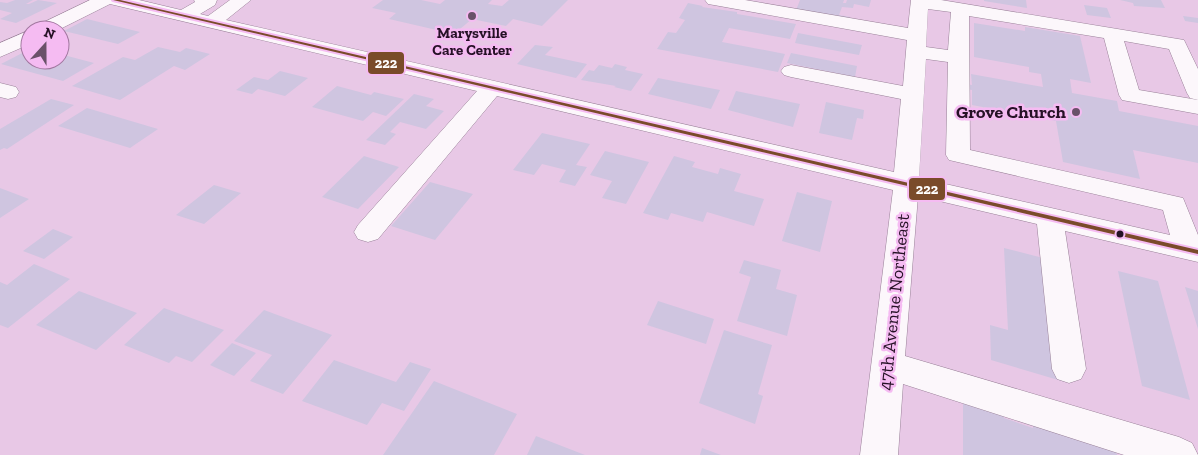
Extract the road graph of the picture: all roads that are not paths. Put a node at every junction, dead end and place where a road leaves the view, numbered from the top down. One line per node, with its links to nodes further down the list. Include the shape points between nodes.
1 (104, 0): 9 (street)
2 (203, 0): 8 (street, via 209,1)
3 (242, 0): 10 (street)
4 (714, 0): 14 (street)
5 (128, 1): 8 (street)
6 (920, 1): 7 (street); 14 (street, 47th Avenue Northeast)
7 (960, 8): 12 (street); 16 (street)
8 (184, 16): 10 (street)
9 (63, 20)
10 (211, 22): 18 (street)
11 (806, 28): 14 (street)
12 (1112, 33): 19 (street, via 1177,44); 21 (street, via 1130,95)
13 (20, 41): 15 (street)
14 (917, 45): 16 (street); 20 (street, 47th Avenue Northeast)
15 (0, 51)
16 (958, 58): 23 (street, via 958,155)
17 (791, 71): 20 (street)
18 (492, 88): 22 (street); 25 (street)
19 (1198, 93)
20 (913, 95): 22 (street, 47th Avenue Northeast)
21 (1198, 107)
22 (906, 184): 24 (street); 27 (street, 47th Avenue Northeast)
23 (1186, 206): 26 (street)
24 (1050, 218): 26 (street); 28 (street)
25 (368, 232)
26 (1193, 251)
27 (888, 365): 29 (street, 47th Avenue Northeast); 30 (street)
28 (1069, 369)
29 (879, 455)
30 (1178, 455)

